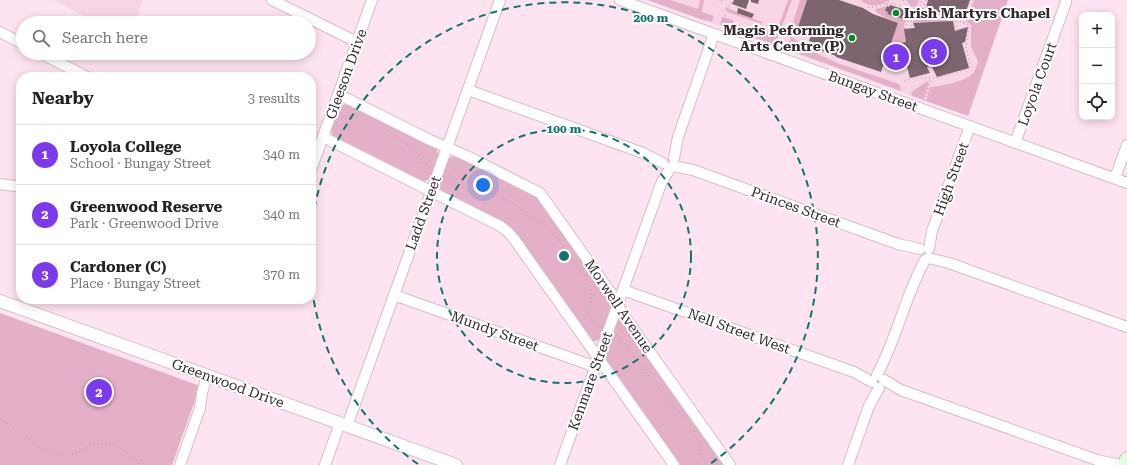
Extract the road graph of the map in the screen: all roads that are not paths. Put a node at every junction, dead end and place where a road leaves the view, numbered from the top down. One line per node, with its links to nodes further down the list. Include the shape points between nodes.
1 (372, 0): 11 (street, Gleeson Drive)
2 (500, 0): 14 (street, Ladd Street)
3 (620, 0): 9 (street, Bungay Street)
4 (278, 1): 6 (street)
5 (1066, 2): 18 (street, Loyola Court)
6 (307, 16)
7 (316, 20): 11 (street)
8 (0, 32): 10 (street)
9 (714, 34): 16 (street, Bungay Street); 22 (street, Kenmare Street)
10 (16, 40)
11 (358, 42): 15 (street, Gleeson Drive)
12 (54, 60): 13 (street)
13 (77, 72)
14 (468, 90): 20 (street, Ladd Street); 22 (street, Princes Street)
15 (338, 94): 17 (street, Gleeson Drive); 20 (street, Morwell Avenue)
16 (970, 126): 18 (street, Bungay Street); 28 (street, High Street)
17 (323, 137): 21 (street, Gleeson Drive); 27 (street)
18 (1016, 143): 23 (street, Bungay Street)
19 (1127, 145): 23 (street)
20 (447, 147): 27 (street, Ladd Street); 32 (street, Morwell Avenue, via 540,193)
21 (316, 156)
22 (669, 162): 28 (street, Princes Street); 29 (street, Kenmare Street)
23 (1115, 178): 24 (street, Bungay Street)
24 (1127, 183)
25 (0, 184): 26 (street)
26 (16, 186)
27 (431, 192): 30 (street, Ladd Street); 34 (street, via 500,226 511,235)
28 (924, 253): 33 (street, Princes Street); 36 (street, High Street)
29 (623, 290): 32 (street, Kenmare Street); 36 (street, Nell Street West)
30 (394, 295): 34 (street, Mundy Street); 37 (street, Ladd Street)
31 (0, 300): 35 (street, Greenwood Drive)
32 (618, 305): 34 (street, Kenmare Street); 45 (street, Morwell Avenue)
33 (1127, 327)
34 (597, 363): 43 (street, Kenmare Street); 44 (street)
35 (211, 377): 37 (street, Greenwood Drive); 40 (street, via 202,393 200,408)
36 (878, 381): 38 (street, Nell Street West); 46 (street, High Street)
37 (343, 424): 41 (street, Ladd Street); 42 (street, Greenwood Drive)
38 (1097, 460): 39 (street, Nell Street West); 47 (street, Nell Street West)
39 (1125, 463)
40 (180, 465)
41 (325, 465)
42 (456, 465)
43 (560, 465)
44 (674, 465)
45 (730, 465)
46 (848, 465)
47 (1108, 465)

